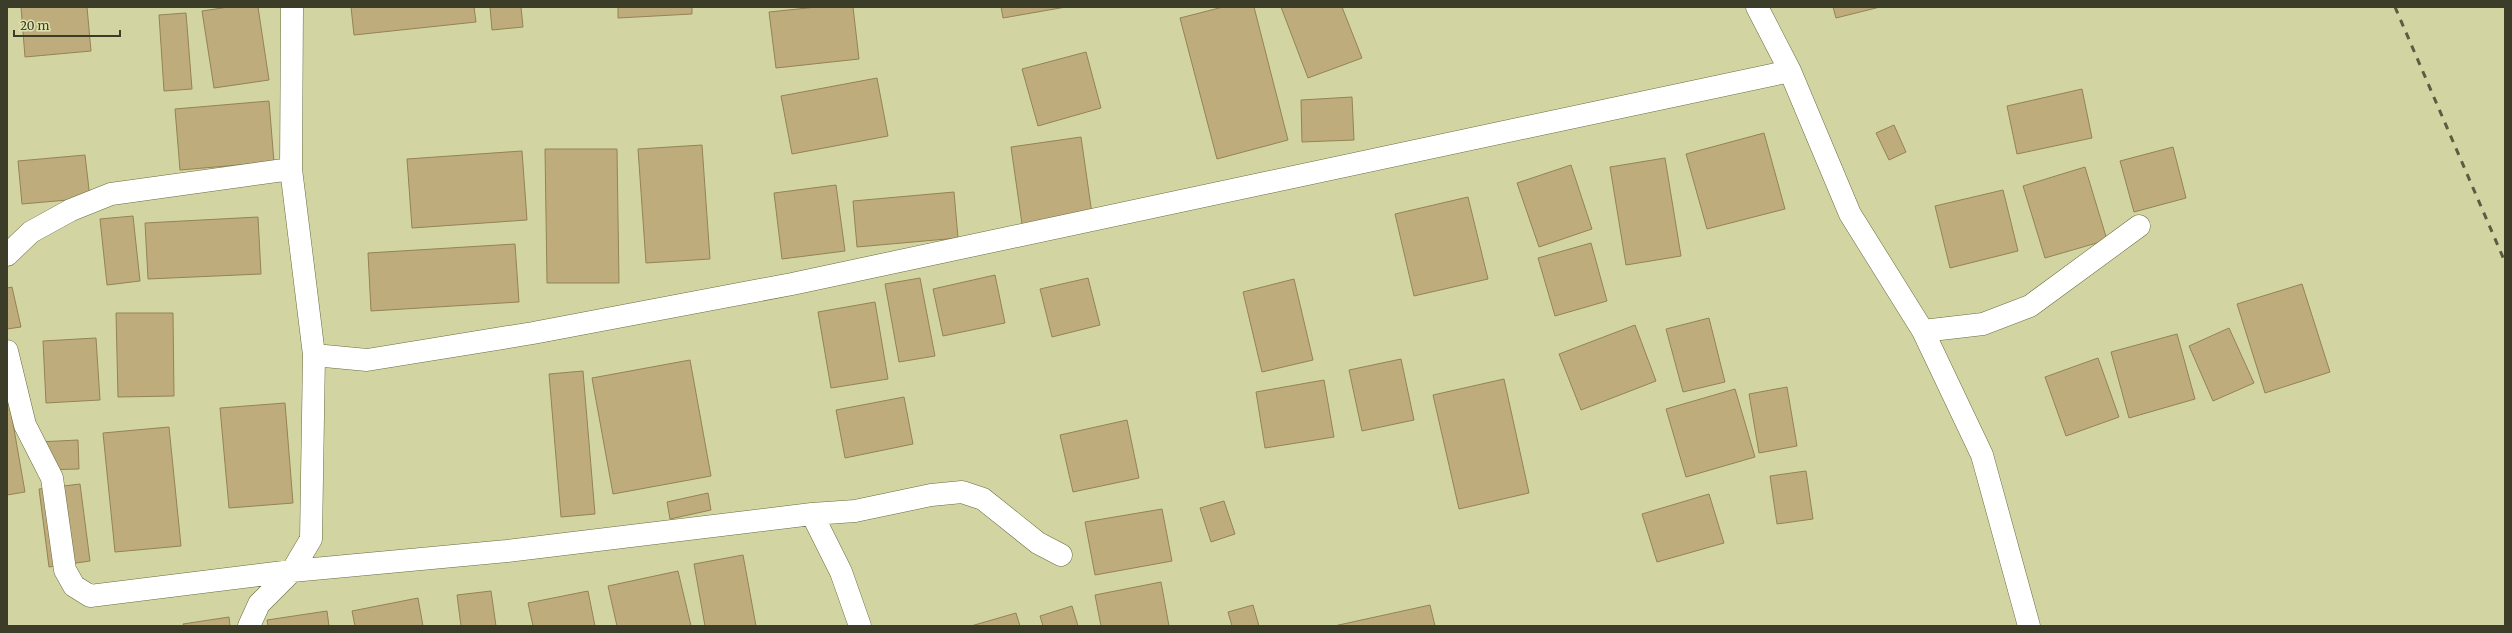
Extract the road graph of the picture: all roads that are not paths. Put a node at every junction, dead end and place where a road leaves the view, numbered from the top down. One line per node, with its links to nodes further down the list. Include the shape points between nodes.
1 (292, 7): 4 (street)
2 (1757, 7): 3 (street)
3 (1790, 71): 7 (street, via 1850,214); 9 (street, via 792,284 533,333 367,360)
4 (291, 169): 6 (street, via 111,194 71,210 32,232); 9 (street)
5 (2139, 226): 7 (street, via 2030,306 1982,324)
6 (7, 255)
7 (1923, 331): 16 (street, via 1982,456)
8 (7, 350): 10 (street)
9 (314, 355): 13 (street, via 311,539)
10 (16, 421): 13 (street, via 52,478 65,570 74,586 90,596)
11 (812, 514): 12 (street, via 855,511 931,495 962,492 983,499 1038,544); 13 (street, via 507,551); 15 (street, via 841,572)
12 (1061, 555)
13 (292, 571): 14 (street, via 259,604)
14 (249, 626)
15 (860, 626)
16 (2029, 626)

